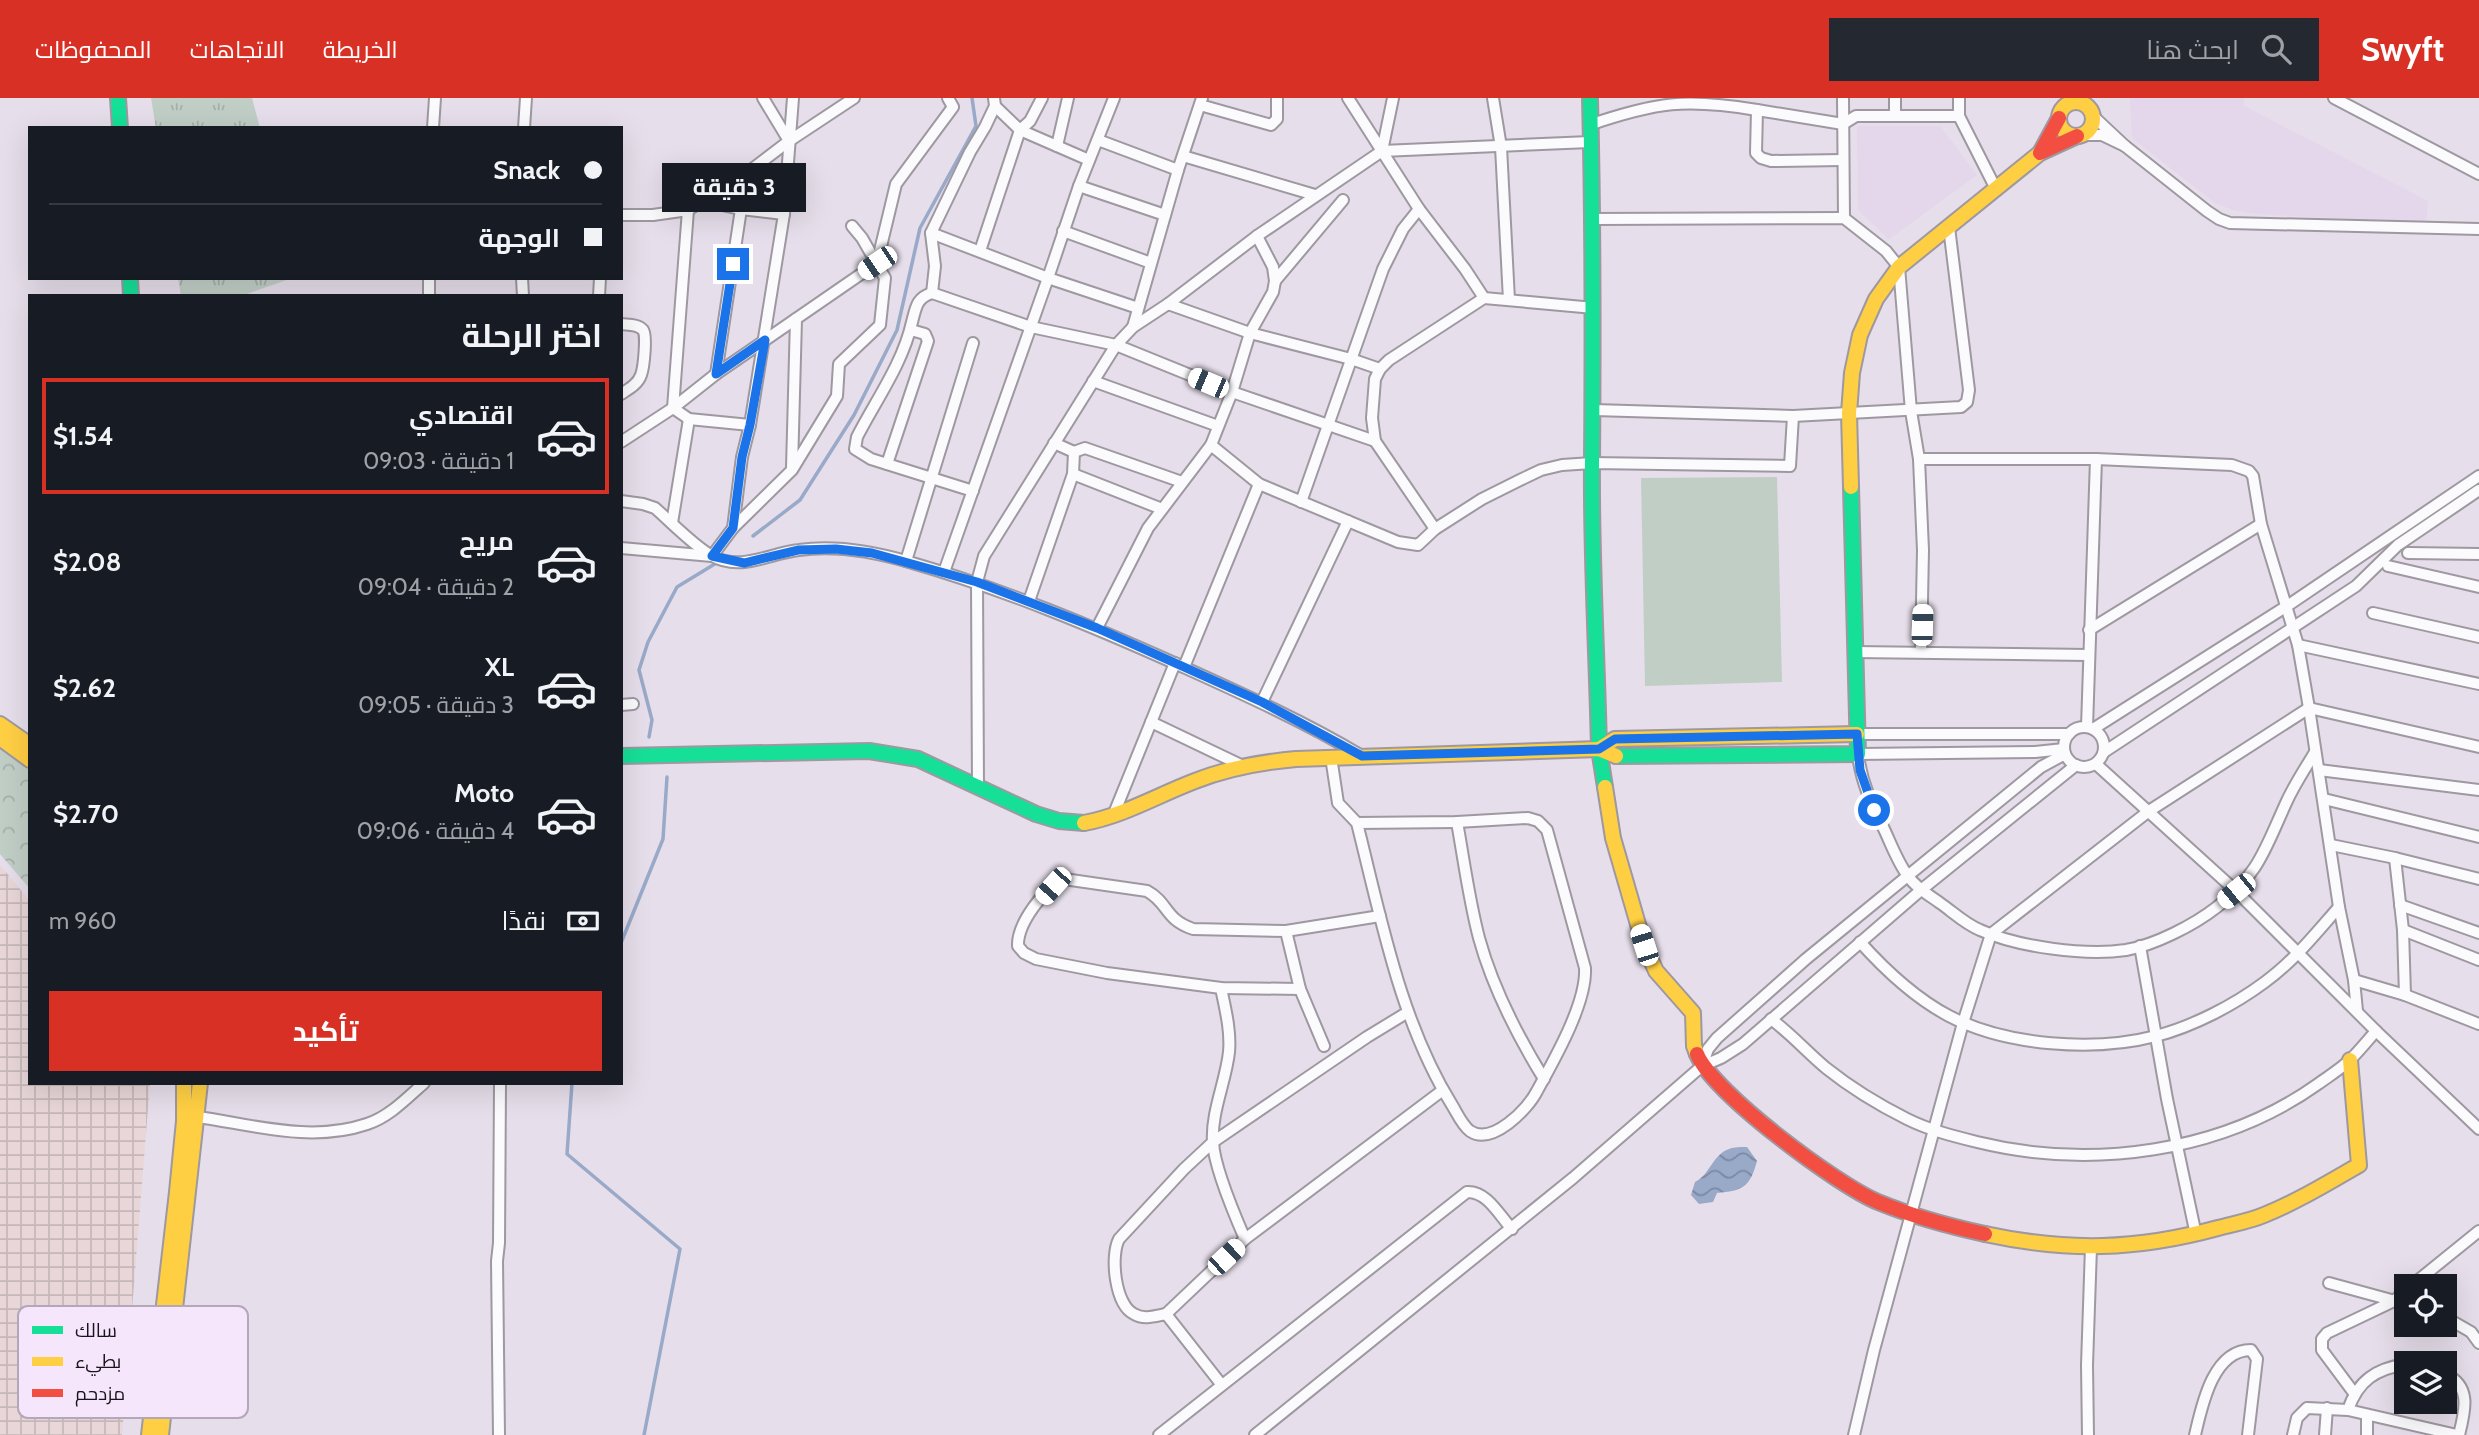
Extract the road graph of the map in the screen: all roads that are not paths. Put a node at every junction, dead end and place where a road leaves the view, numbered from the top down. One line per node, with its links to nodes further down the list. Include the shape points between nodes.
1 (118, 98): 29 (street)
2 (435, 98): 30 (street)
3 (526, 98): 31 (street)
4 (763, 98): 34 (street)
5 (793, 98): 34 (street)
6 (855, 98): 34 (street)
7 (948, 98): 68 (street, via 953,107 896,184)
8 (1042, 98): 32 (street)
9 (1068, 98): 37 (street)
10 (1114, 98): 35 (street)
11 (1277, 98): 20 (street, via 1277,119 1271,125)
12 (1348, 98): 40 (street)
13 (1393, 98): 40 (street)
14 (1493, 98): 39 (street)
15 (1590, 98): 28 (street)
16 (1843, 98): 27 (street)
17 (1895, 98): 25 (street)
18 (1959, 98): 26 (street)
19 (2334, 98): 46 (street)
20 (1201, 101): 42 (street)
21 (994, 102): 32 (street); 64 (street)
22 (2062, 108): 23 (street, via 2079,103); 33 (street, via 2060,124 2066,134); 41 (street)
23 (2092, 109): 33 (street, via 2091,128); 38 (street)
24 (1757, 110): 27 (street); 28 (street, via 1722,100 1678,99); 44 (street, via 1756,153 1761,158)
25 (1895, 114): 26 (street); 27 (street, via 1856,116)
26 (1959, 116): 48 (street)
27 (1843, 124): 44 (street)
28 (1589, 125): 36 (street)
29 (120, 126)
30 (433, 126)
31 (524, 126)
32 (1020, 130): 37 (street); 66 (street)
33 (2080, 136): 38 (street, via 2102,135); 41 (street)
34 (789, 141): 51 (street); 55 (street)
35 (1098, 141): 43 (street); 45 (street)
36 (1590, 142): 39 (street); 59 (street)
37 (1057, 146): 43 (street)
38 (2126, 146): 62 (street, via 2207,211 2230,223)
39 (1501, 147): 40 (street); 74 (street)
40 (1382, 151): 49 (street); 53 (street)
41 (2040, 153): 48 (street)
42 (1183, 156): 45 (street); 49 (street)
43 (1090, 160): 47 (street)
44 (1843, 160): 58 (street)
45 (1178, 170): 57 (street)
46 (2479, 174)
47 (1079, 186): 57 (street); 63 (street)
48 (1996, 189): 61 (street)
49 (1315, 195): 65 (street)
50 (1343, 200): 71 (street)
51 (702, 201): 52 (street); 54 (street)
52 (741, 209): 55 (street); 89 (street)
53 (1419, 209): 73 (street); 87 (street, via 1383,269)
54 (688, 210): 56 (street); 93 (street)
55 (784, 214): 84 (street)
56 (623, 215)
57 (1165, 215): 67 (street)
58 (1844, 218): 59 (street); 69 (street)
59 (1593, 219): 77 (street)
60 (852, 226): 68 (street)
61 (1949, 227): 69 (street); 95 (street, via 1969,396 1961,407)
62 (2479, 229)
63 (1063, 231): 67 (street); 70 (street)
64 (931, 233): 66 (street); 72 (street)
65 (1257, 236): 71 (street); 75 (street)
66 (980, 251): 70 (street)
67 (1150, 262): 76 (street)
68 (877, 263): 78 (street); 111 (street, via 885,278 880,325 839,364 837,396)
69 (1899, 267): 95 (street); 96 (street, via 1873,302 1859,337 1849,384)
70 (1048, 278): 76 (street); 80 (street)
71 (1275, 281): 83 (street)
72 (932, 293): 80 (street); 82 (street, via 919,299)
73 (1484, 298): 74 (street); 88 (street)
74 (1509, 300): 77 (street)
75 (1168, 304): 81 (street); 83 (street)
76 (1138, 308): 81 (street)
77 (1594, 308): 94 (street)
78 (796, 319): 84 (street); 111 (street)
79 (623, 324): 91 (street, via 642,329 646,336 641,376)
80 (1031, 327): 86 (street); 118 (street)
81 (1133, 327): 86 (street)
82 (911, 330): 110 (street, via 925,334 928,341); 110 (street, via 855,444 861,454)
83 (1250, 333): 87 (street); 92 (street)
84 (765, 340): 89 (street); 99 (street)
85 (973, 343): 113 (street)
86 (1116, 345): 90 (street); 92 (street)
87 (1351, 359): 88 (street); 101 (street)
88 (1380, 369): 103 (street, via 1372,418)
89 (716, 374): 93 (street)
90 (1093, 381): 100 (street); 104 (street)
91 (623, 393)
92 (1231, 393): 100 (street); 101 (street)
93 (673, 408): 98 (street); 102 (street)
94 (1594, 410): 97 (street); 109 (street)
95 (1911, 411): 96 (street); 107 (street)
96 (1849, 413): 97 (street); 144 (street)
97 (1793, 416): 109 (street, via 1790,466)
98 (689, 419): 99 (street); 123 (street)
99 (750, 425): 125 (street)
100 (1218, 426): 105 (street)
101 (1328, 426): 103 (street); 120 (street)
102 (623, 441)
103 (1375, 441): 126 (street)
104 (1054, 443): 106 (street); 134 (street, via 984,556)
105 (1211, 445): 115 (street); 116 (street)
106 (1074, 452): 112 (street); 115 (street, via 1085,448)
107 (1919, 459): 108 (street); 145 (street)
108 (2096, 459): 124 (street, via 2242,467 2253,476); 141 (street)
109 (1592, 463): 126 (street, via 1541,470); 159 (street)
110 (887, 464): 113 (street)
111 (792, 471): 125 (street)
112 (1073, 474): 121 (street); 136 (street)
113 (930, 476): 118 (street); 131 (street)
114 (2479, 477): 137 (street)
115 (1182, 482): 121 (street)
116 (1259, 484): 120 (street); 147 (street)
117 (2479, 490): 139 (street, via 2398,545 2356,586)
118 (973, 491): 133 (street)
119 (623, 500): 123 (street, via 654,508)
120 (1301, 502): 122 (street)
121 (1162, 509): 140 (street, via 1136,549)
122 (1348, 521): 126 (street, via 1410,545 1418,545); 149 (street)
123 (672, 523): 130 (street)
124 (2261, 524): 137 (street); 141 (street)
125 (733, 528): 130 (street)
126 (1435, 529)
127 (623, 548): 130 (street)
128 (2408, 553): 129 (street)
129 (2479, 554)
130 (712, 556): 131 (street, via 744,563 798,550 836,549)
131 (906, 561): 133 (street)
132 (2388, 566): 135 (street)
133 (944, 572): 134 (street)
134 (977, 582): 136 (street); 174 (street)
135 (2479, 587)
136 (1029, 601): 140 (street)
137 (2287, 606): 139 (street); 153 (street)
138 (2373, 613): 142 (street)
139 (2293, 627): 143 (street); 162 (street)
140 (1097, 628): 147 (street)
141 (2090, 630): 146 (street)
142 (2479, 637)
143 (2298, 645): 148 (street); 150 (street)
144 (1854, 652): 145 (street); 154 (street)
145 (1921, 652): 146 (street)
146 (2088, 655): 153 (street)
147 (1179, 665): 149 (street); 151 (street)
148 (2479, 684)
149 (1262, 702): 166 (street)
150 (2309, 708): 158 (street); 163 (street); 177 (street)
151 (1151, 722): 171 (street); 178 (street)
152 (0, 724): 157 (street)
153 (2090, 728): 155 (street, via 2080,727); 162 (street, via 2102,739)
154 (1857, 734): 155 (street); 159 (street, via 1615,739); 164 (street)
155 (2069, 734): 161 (street)
156 (0, 738): 168 (street)
157 (28, 744)
158 (2479, 747)
159 (1599, 749): 164 (street, via 1638,757); 166 (street); 212 (street, via 1613,838 1644,945 1656,971 1693,1013 1694,1046)
160 (2035, 752): 161 (street); 164 (street); 172 (street)
161 (2064, 752): 170 (street); 172 (street)
162 (2104, 752): 169 (street)
163 (2315, 752): 173 (street); 187 (street, via 2296,782 2263,857)
164 (1858, 754): 184 (street, via 1865,787)
165 (623, 755): 174 (street, via 869,751 918,759)
166 (1362, 756): 167 (street)
167 (1331, 757): 171 (street); 180 (street, via 1338,803)
168 (28, 759)
169 (2096, 764): 170 (street); 177 (street)
170 (2076, 765): 186 (street)
171 (1243, 766): 178 (street)
172 (2041, 767): 184 (street)
173 (2319, 770): 175 (street); 176 (street)
174 (978, 788): 178 (street, via 1050,819 1073,823)
175 (2479, 790)
176 (2323, 799): 181 (street); 182 (street)
177 (2149, 811): 187 (street); 194 (street)
178 (1113, 816)
179 (1457, 822): 180 (street); 213 (street, via 1474,915 1492,976); 213 (street, via 1528,818 1547,830 1585,978 1579,1004)
180 (1356, 824): 190 (street)
181 (2479, 837)
182 (2331, 845): 183 (street); 189 (street)
183 (2395, 858): 185 (street); 188 (street)
184 (1907, 876): 186 (street); 212 (street, via 1731,1025 1708,1049)
185 (2479, 879)
186 (1921, 890): 194 (street, via 1970,925); 195 (street)
187 (2236, 891): 196 (street, via 2190,924); 197 (street)
188 (2400, 905): 191 (street); 193 (street)
189 (2339, 907): 197 (street); 199 (street)
190 (1380, 916): 192 (street); 204 (street)
191 (2403, 930): 198 (street); 202 (street)
192 (1286, 931): 200 (street, via 1193,929 1170,917 1147,891 1063,879 1036,904 1017,938 1024,953 1036,959); 201 (street)
193 (2479, 933)
194 (1991, 934): 196 (street, via 2092,951); 206 (street)
195 (1860, 942): 205 (street); 206 (street, via 1912,992)
196 (2140, 946): 209 (street)
197 (2299, 953): 203 (street); 209 (street, via 2227,1006)
198 (2479, 960)
199 (2354, 980): 202 (street); 203 (street)
200 (1221, 988): 201 (street); 222 (street, via 1230,1039)
201 (1300, 989): 210 (street)
202 (2405, 995): 207 (street)
203 (2357, 1011): 208 (street)
204 (1408, 1012): 218 (street); 222 (street)
205 (1771, 1019): 212 (street, via 1743,1044); 221 (street, via 1867,1097)
206 (1963, 1023): 209 (street, via 2053,1043); 221 (street)
207 (2479, 1024)
208 (2376, 1031): 211 (street); 220 (street)
209 (2155, 1037): 223 (street)
210 (1324, 1046)
211 (2350, 1060): 223 (street, via 2268,1113); 227 (street, via 2359,1165 2284,1207)
212 (1702, 1066): 224 (street, via 1818,1167 1875,1201); 225 (street)
213 (1544, 1079): 218 (street, via 1522,1112 1482,1135 1464,1125)
214 (184, 1085): 233 (street)
215 (200, 1085): 219 (street)
216 (422, 1085): 219 (street, via 368,1124 323,1132 283,1133)
217 (500, 1085): 248 (street)
218 (1443, 1090): 228 (street)
219 (198, 1117): 234 (street)
220 (2479, 1129)
221 (1935, 1131): 223 (street, via 1988,1145 2052,1154 2117,1154); 224 (street)
222 (1213, 1142): 228 (street); 235 (street, via 1115,1248 1116,1278 1127,1310 1147,1318)
223 (2177, 1145): 227 (street)
224 (1910, 1214): 229 (street, via 2002,1238); 251 (street)
225 (1511, 1229): 242 (street, via 1485,1197 1467,1192); 250 (street)
226 (2479, 1231): 230 (street)
227 (2196, 1235): 229 (street)
228 (1245, 1239): 235 (street)
229 (2091, 1247): 252 (street)
230 (2426, 1274)
231 (2329, 1283): 232 (street)
232 (2393, 1301): 243 (street, via 2322,1339 2322,1350)
233 (163, 1306)
234 (176, 1306)
235 (1166, 1314): 242 (street)
236 (2457, 1324): 237 (street)
237 (2466, 1329): 238 (street); 239 (street)
238 (2479, 1331)
239 (2479, 1343)
240 (2394, 1366): 243 (street, via 2370,1377)
241 (2457, 1383): 258 (street, via 2464,1393 2465,1411)
242 (1222, 1384): 249 (street)
243 (2354, 1393): 245 (street)
244 (2327, 1408): 245 (street); 255 (street, via 2307,1408 2297,1418); 256 (street)
245 (2348, 1410): 246 (street)
246 (2367, 1415): 247 (street); 257 (street)
247 (2414, 1430): 258 (street)
248 (499, 1435)
249 (1159, 1435)
250 (1255, 1435)
251 (1853, 1435)
252 (2088, 1435)
253 (2195, 1435): 254 (street, via 2220,1367 2235,1352 2251,1350 2257,1359)
254 (2248, 1435)
255 (2293, 1435)
256 (2325, 1435)
257 (2367, 1435)
258 (2458, 1435)

